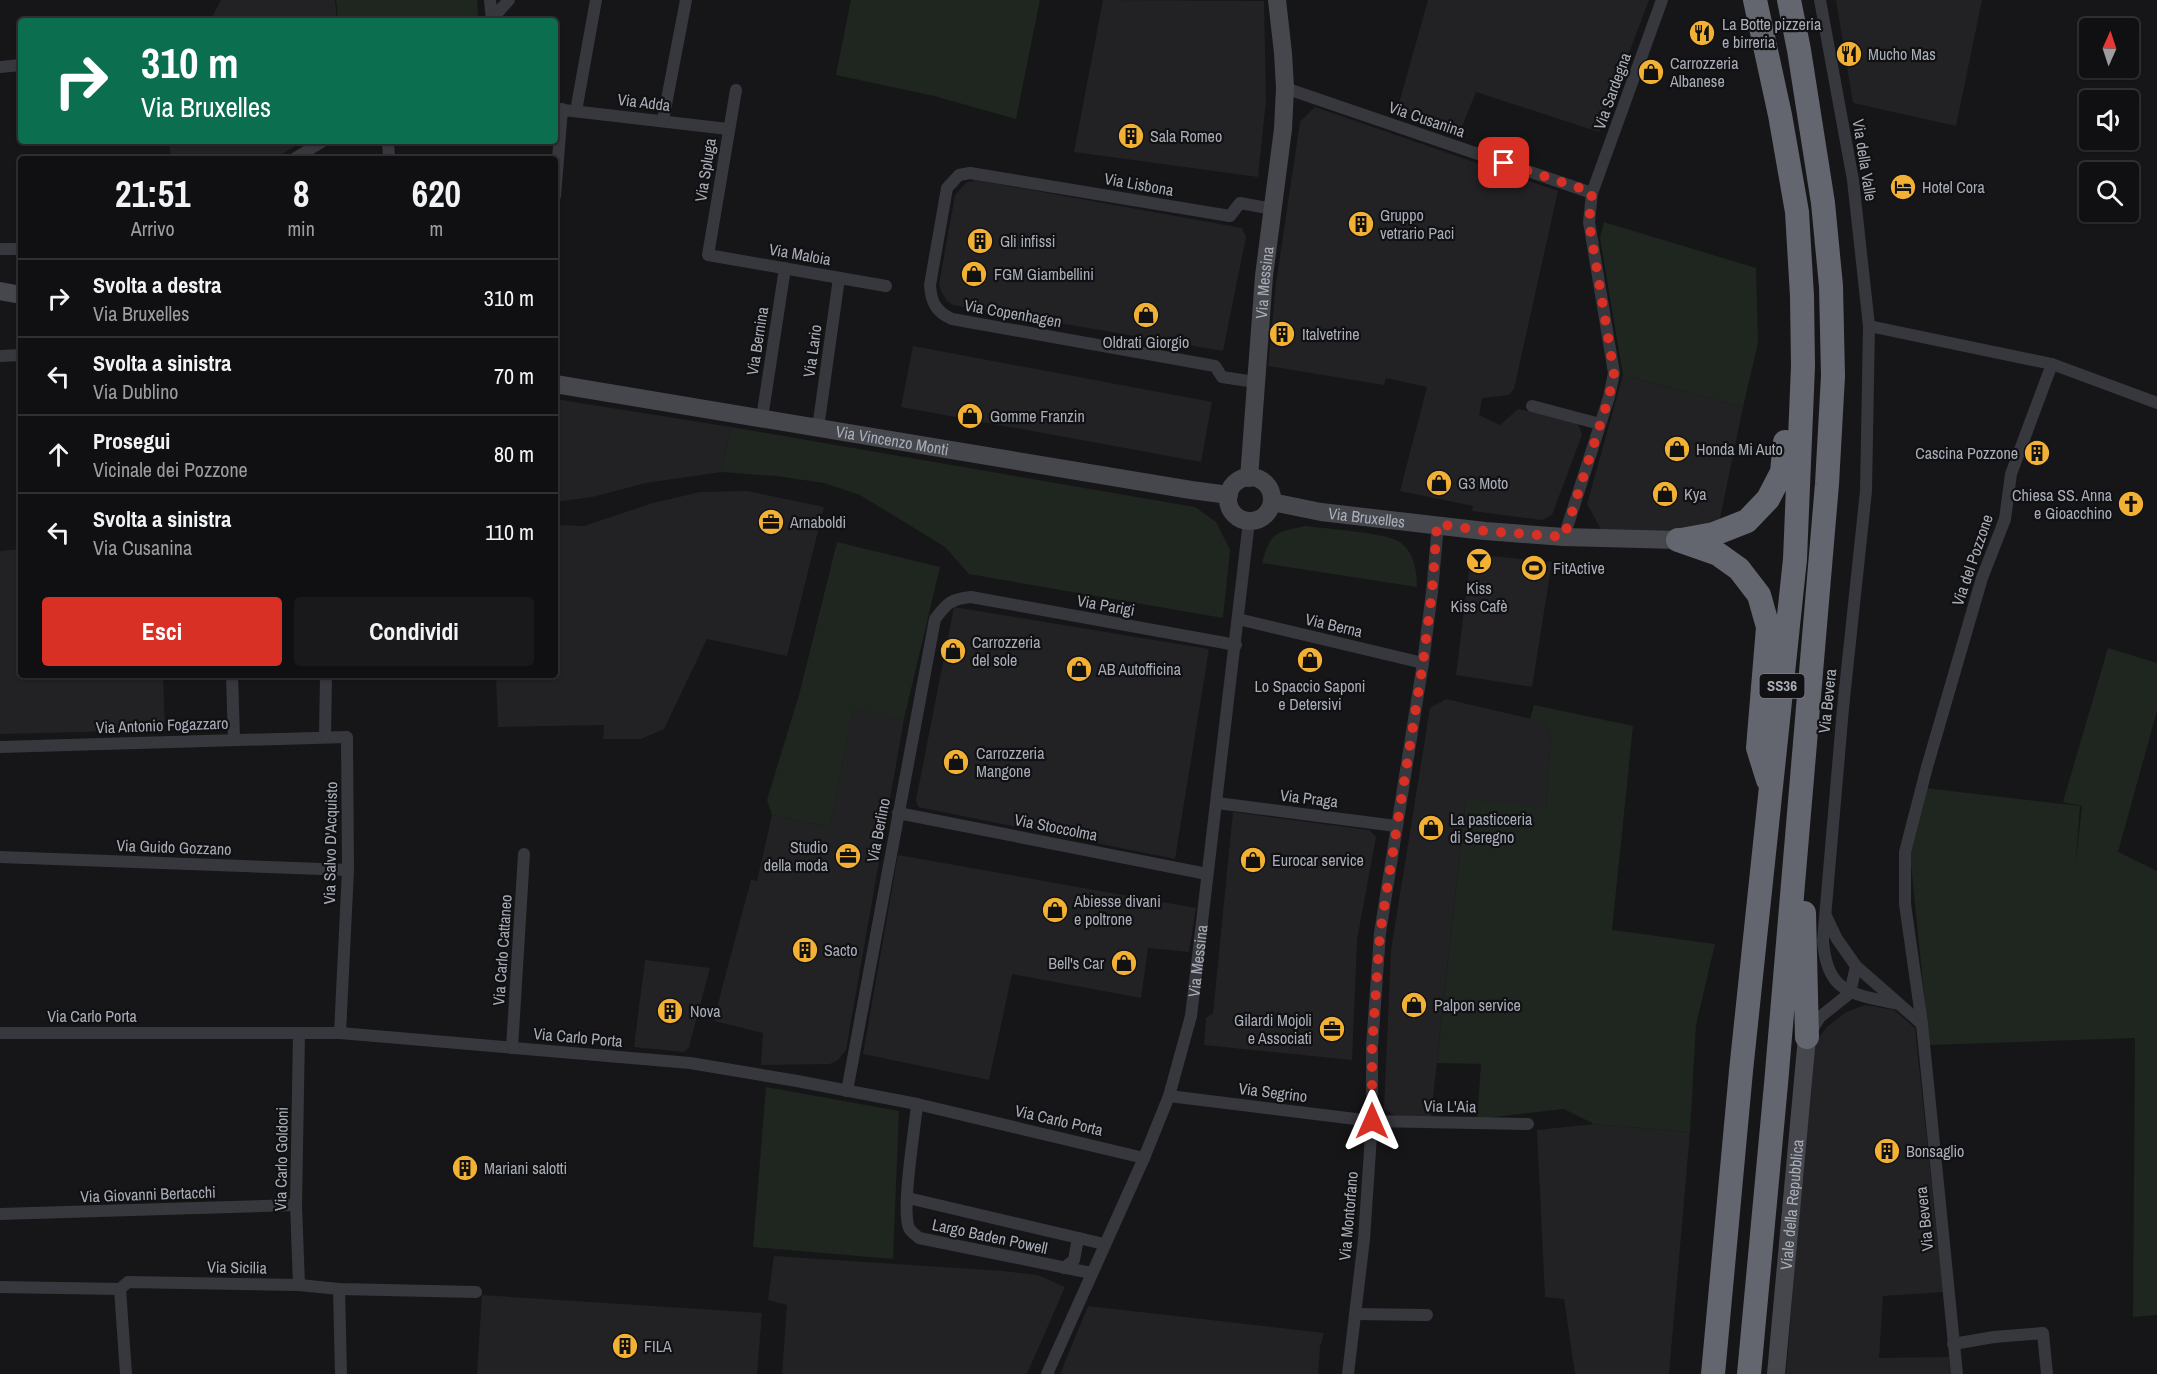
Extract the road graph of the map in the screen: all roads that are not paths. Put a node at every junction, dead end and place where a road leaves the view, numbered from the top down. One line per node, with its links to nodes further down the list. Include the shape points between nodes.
1 (490, 0): 10 (street)
2 (509, 0): 11 (street)
3 (596, 0): 17 (street)
4 (686, 0): 18 (street)
5 (1277, 0): 14 (street, Via Messina)
6 (1662, 0): 24 (street, Via Sardegna)
7 (1755, 0): 38 (highway, SS36, via 1797,212)
8 (1789, 0): 65 (highway, SS36, via 1824,203 1833,376)
9 (1820, 0): 34 (street, Via della Valle, via 1853,180)
10 (491, 18)
11 (493, 18)
12 (18, 65): 13 (street)
13 (0, 67)
14 (1285, 88): 24 (street, Via Cusanina); 25 (street, Via Messina)
15 (736, 90): 19 (street, Via Spluga)
16 (559, 109): 17 (street, Via Adda); 20 (street)
17 (576, 111): 18 (street, Via Adda)
18 (663, 120): 19 (street, Via Adda)
19 (728, 129): 28 (street, Via Spluga)
20 (558, 131)
21 (318, 144): 22 (street)
22 (299, 156)
23 (994, 176): 25 (street, Via Lisbona, via 1230,216 1240,203); 39 (street, Via Copenhagen, via 959,175 947,188 930,285 935,307 943,315 1215,366 1222,377)
24 (1592, 192): 44 (street, Via Sardegna, via 1589,222 1614,373)
25 (1273, 209): 39 (street, Via Messina)
26 (0, 249): 27 (street)
27 (18, 249)
28 (708, 255): 29 (street, Via Maloia)
29 (785, 268): 30 (street, Via Maloia); 43 (street, Via Bernina)
30 (838, 278): 31 (street, Via Maloia); 45 (street, Via Lario)
31 (886, 286)
32 (0, 291): 33 (street)
33 (18, 294)
34 (1869, 326): 37 (street); 72 (street, Via Bevera, via 1866,491)
35 (18, 355): 36 (street)
36 (0, 356)
37 (2052, 364): 41 (street); 62 (street, Via del Pozzone, via 2011,474 2005,519 1982,578)
38 (1803, 366): 52 (highway, via 1790,385 1782,472 1768,499 1747,521 1714,534); 63 (highway, SS36, via 1795,559)
39 (1255, 381): 46 (street, Via Messina)
40 (558, 384): 43 (street, Via Vincenzo Monti)
41 (2157, 403)
42 (1532, 406): 44 (street)
43 (762, 418): 45 (street, Via Vincenzo Monti)
44 (1600, 424): 51 (street, Via Sardegna)
45 (818, 428): 47 (street, Via Vincenzo Monti)
46 (1249, 478): 47 (street, via 1236,483); 48 (street, via 1266,484)
47 (1229, 495): 49 (street, via 1231,509)
48 (1272, 502): 49 (street, via 1261,518); 50 (street, Via Bruxelles, via 1321,512)
49 (1249, 521): 54 (street, Via Messina)
50 (1437, 524): 51 (street, Via Bruxelles); 56 (street, Via Montorfano)
51 (1564, 537): 52 (street, Via Bruxelles)
52 (1678, 540): 63 (highway, via 1718,554 1739,569 1759,596 1768,627 1758,748)
53 (971, 597): 55 (street, Via Parigi); 66 (street, Via Berlino, via 955,599 935,619)
54 (1238, 619): 55 (street, Via Messina); 56 (street, Via Berna)
55 (1236, 645): 64 (street, Via Messina)
56 (1423, 663): 67 (street, Via Montorfano)
57 (232, 678): 60 (street)
58 (326, 678): 59 (street)
59 (325, 737): 60 (street, Via Antonio Fogazzaro); 70 (street, Via Salvo D'Acquisto, via 347,737)
60 (234, 739): 61 (street, Via Antonio Fogazzaro)
61 (0, 747)
62 (1927, 767): 76 (street, Via Bevera, via 1905,852 1905,904)
63 (1771, 790): 102 (highway, SS36)
64 (1217, 803): 67 (street, Via Praga); 71 (street, Via Messina)
65 (1800, 804): 80 (highway); 110 (highway, SS36)
66 (898, 813): 71 (street, Via Stoccolma); 82 (street, Via Berlino)
67 (1396, 826): 85 (street, Via Montorfano, via 1380,933 1372,1047)
68 (524, 854): 81 (street, Via Carlo Cattaneo)
69 (0, 857): 70 (street, Via Guido Gozzano)
70 (348, 870): 79 (street, Via Salvo D'Acquisto)
71 (1207, 874): 83 (street, Via Messina, via 1191,1016)
72 (1826, 915): 73 (street); 74 (street, Via Bevera, via 1825,963)
73 (1856, 966): 74 (street); 75 (street)
74 (1850, 993): 75 (street); 80 (street, via 1820,1017)
75 (1899, 1004): 76 (street)
76 (1922, 1024): 103 (street, Via Bevera)
77 (0, 1032): 78 (street, Via Carlo Porta)
78 (299, 1033): 79 (street, Via Carlo Porta); 89 (street, Via Carlo Goldoni)
79 (340, 1033): 81 (street, Via Carlo Porta)
80 (1807, 1037): 111 (street, Viale della Repubblica)
81 (512, 1048): 82 (street, Via Carlo Porta, via 690,1064)
82 (847, 1091): 84 (street, Via Carlo Porta)
83 (1169, 1096): 85 (street, Via Segrino); 87 (street, Via Messina)
84 (917, 1104): 87 (street, Via Carlo Porta); 88 (street, Largo Baden Powell)
85 (1372, 1121): 86 (street, Via L'Aia); 100 (street, Via Montorfano)
86 (1528, 1124)
87 (1144, 1158): 92 (street, Via Messina)
88 (908, 1198): 91 (street, Largo Baden Powell); 93 (street, Largo Baden Powell, via 910,1230 919,1238)
89 (296, 1205): 90 (street, Via Giovanni Bertacchi); 95 (street, Via Carlo Goldoni)
90 (0, 1214)
91 (1078, 1238): 92 (street, Largo Baden Powell); 93 (street, Largo Baden Powell, via 1074,1260)
92 (1104, 1244): 94 (street, Via Messina)
93 (1064, 1268): 94 (street, Largo Baden Powell)
94 (1091, 1273): 106 (street, Via Messina)
95 (298, 1285): 97 (street, Via Sicilia, via 128,1281); 98 (street, Via Sicilia)
96 (0, 1287): 97 (street, Via Sicilia)
97 (120, 1289): 104 (street)
98 (339, 1289): 99 (street, Via Sicilia); 105 (street)
99 (476, 1292)
100 (1355, 1314): 101 (street); 107 (street, Via Montorfano)
101 (1427, 1315)
102 (1717, 1337): 108 (highway); 109 (highway, SS36)
103 (1953, 1344): 112 (street, Via Bevera); 113 (street, via 2043,1333)
104 (126, 1374)
105 (341, 1374)
106 (1047, 1374)
107 (1348, 1374)
108 (1700, 1374)
109 (1713, 1374)
110 (1749, 1374)
111 (1776, 1374)
112 (1957, 1374)
113 (2047, 1374)

